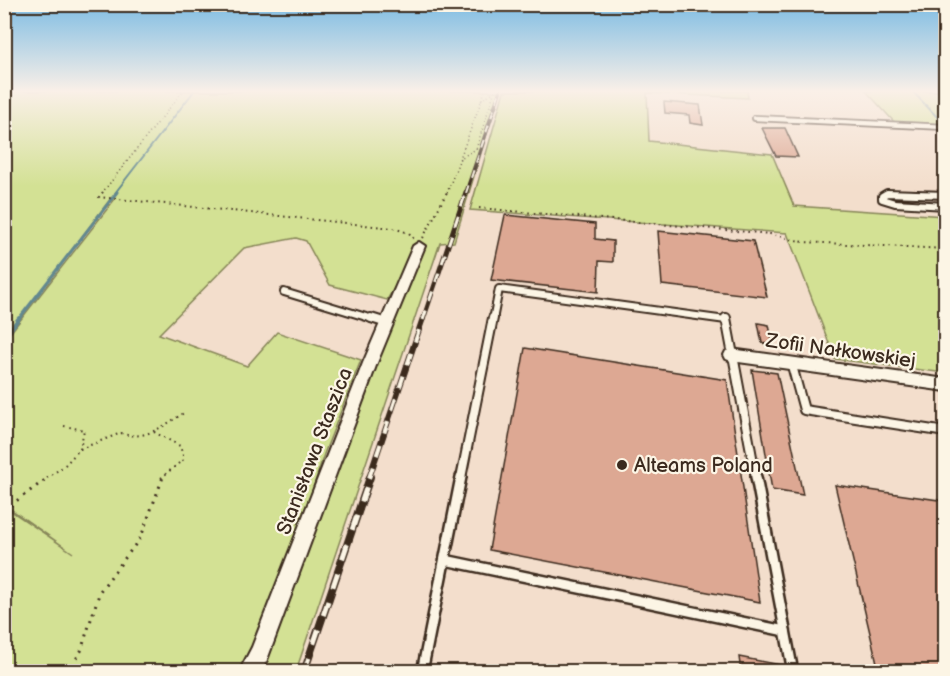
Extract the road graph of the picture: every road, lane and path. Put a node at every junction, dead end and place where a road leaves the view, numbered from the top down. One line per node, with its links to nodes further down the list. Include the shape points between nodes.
1 (158, 123): 10 (path, via 99,197 393,228 409,233)
2 (473, 123): 6 (path)
3 (485, 123): 6 (path, via 476,149)
4 (851, 123): 5 (lane)
5 (945, 127)
6 (459, 159): 10 (path, via 444,200)
7 (945, 195): 8 (lane, via 882,196 895,203)
8 (945, 206)
9 (479, 208): 11 (path, via 770,234 804,242)
10 (419, 246): 13 (street, Stanisława Staszica)
11 (945, 249)
12 (284, 292): 13 (lane)
13 (387, 323): 26 (street, Stanisława Staszica, via 260,653)
14 (731, 355): 15 (street, Zofii Nałkowskiej); 23 (lane, via 726,318 499,289); 24 (lane)
15 (791, 362): 16 (street, Zofii Nałkowskiej); 20 (lane, via 804,410)
16 (945, 384)
17 (184, 413): 19 (path)
18 (63, 426): 21 (path, via 84,430)
19 (154, 432): 21 (path, via 132,437 121,433); 25 (path, via 180,446 183,459 161,478 141,537 100,591 81,651)
20 (945, 432)
21 (80, 449): 22 (path, via 64,466)
22 (4, 510)
23 (446, 560): 24 (lane); 27 (lane)
24 (785, 631): 28 (lane)
25 (68, 672)
26 (249, 672)
27 (422, 672)
28 (793, 672)

